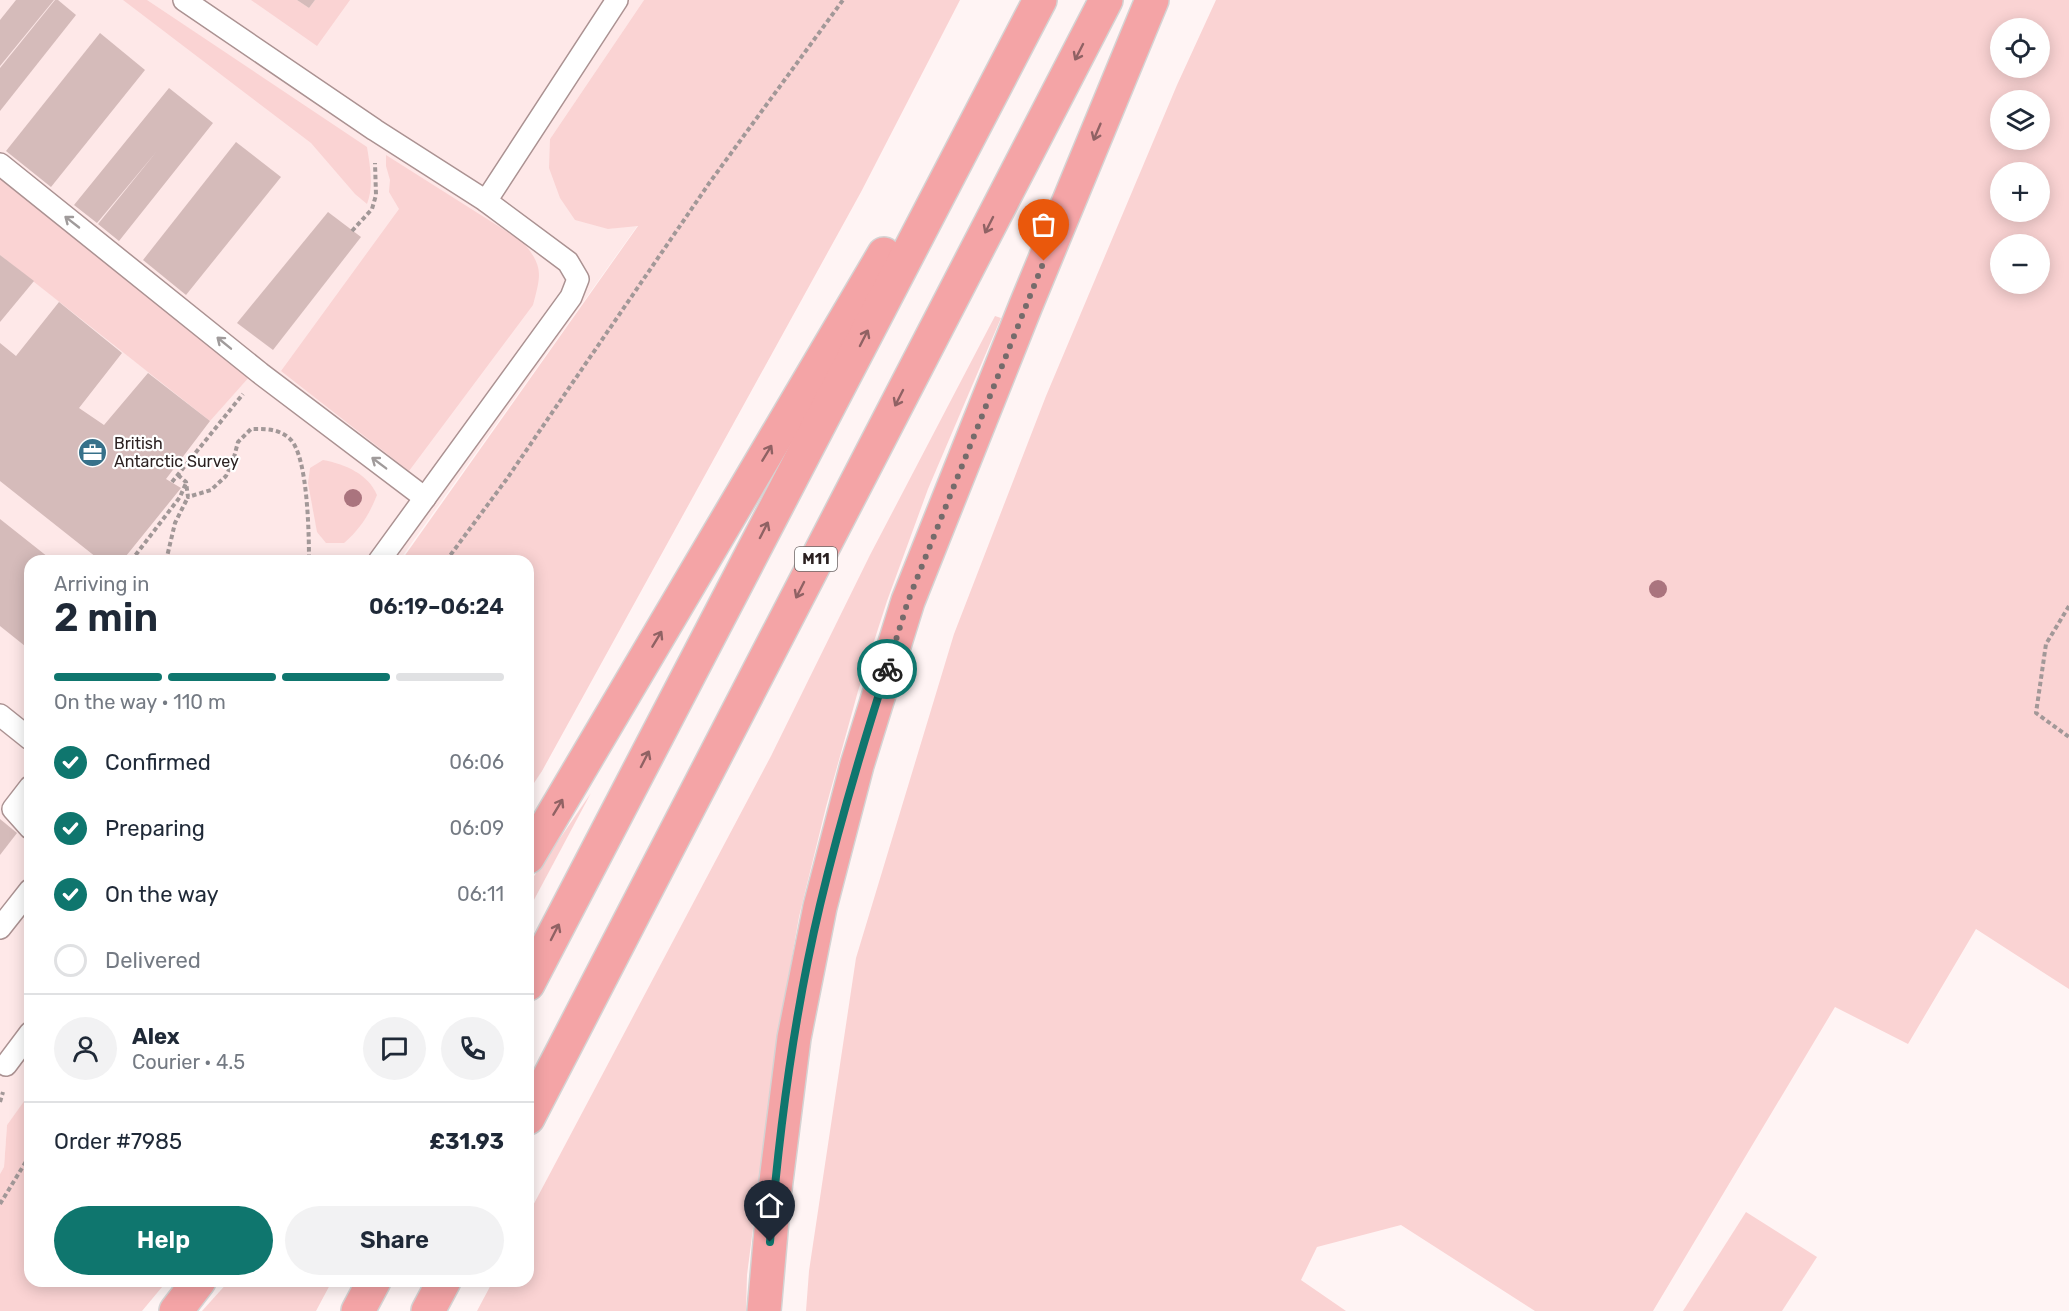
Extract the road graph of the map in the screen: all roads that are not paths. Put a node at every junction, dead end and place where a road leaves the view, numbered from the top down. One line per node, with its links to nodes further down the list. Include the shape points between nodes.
1 (184, 0): 8 (lane)
2 (617, 0): 8 (lane)
3 (1034, 0): 15 (highway, one-way to 3)
4 (1040, 0): 18 (highway, one-way to 4)
5 (1106, 0): 21 (highway, M11, one-way to 21)
6 (1152, 0): 28 (highway, one-way to 28, via 908,601 857,765 820,907 794,1038)
7 (0, 165): 9 (lane, one-way to 7)
8 (486, 201): 9 (lane, via 568,262 578,279 571,297)
9 (425, 498): 10 (lane)
10 (383, 555)
11 (0, 715): 12 (lane)
12 (24, 734)
13 (24, 795): 14 (lane, via 13,809)
14 (24, 821)
15 (534, 847)
16 (24, 898): 17 (lane)
17 (0, 928)
18 (534, 972)
19 (24, 1041): 20 (lane)
20 (6, 1065)
21 (534, 1106)
22 (194, 1287): 25 (highway)
23 (371, 1287): 26 (highway)
24 (441, 1287): 27 (highway)
25 (176, 1311)
26 (358, 1311)
27 (428, 1311)
28 (764, 1311)

